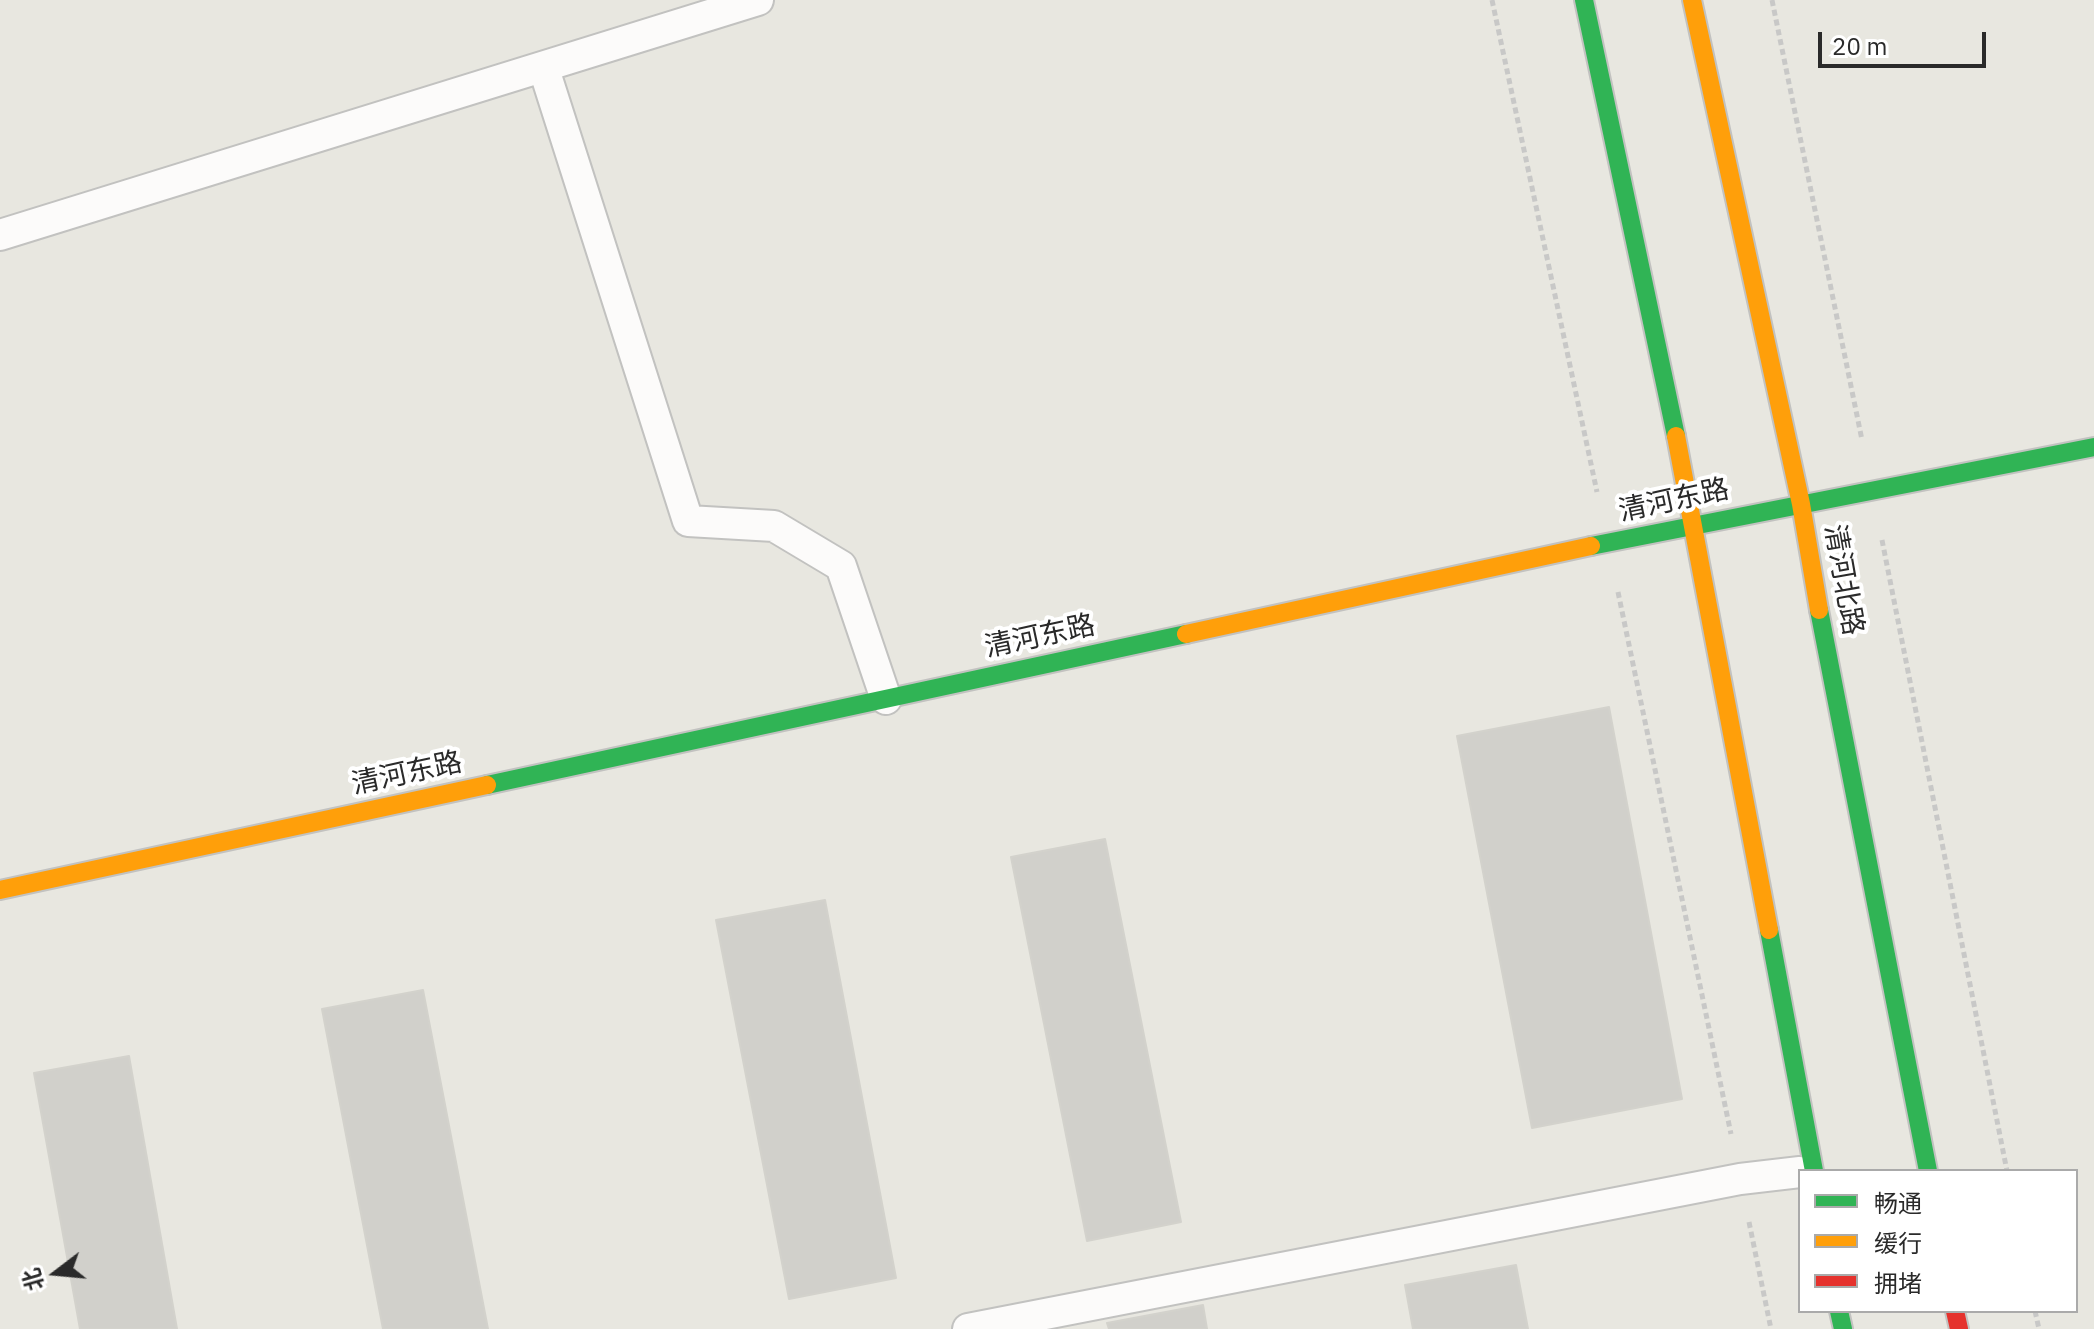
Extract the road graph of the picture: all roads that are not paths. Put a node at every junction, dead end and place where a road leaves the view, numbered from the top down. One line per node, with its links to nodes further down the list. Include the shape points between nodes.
1 (758, 0): 4 (lane)
2 (1584, 0): 8 (main road)
3 (1692, 0): 7 (main road, 清河北路)
4 (544, 69): 5 (lane); 9 (lane, via 688,521 774,526 841,566)
5 (0, 235)
6 (2094, 447): 7 (main road, 清河东路)
7 (1801, 504): 8 (main road, 清河东路); 12 (main road, 清河北路)
8 (1694, 524): 9 (main road, 清河东路); 11 (main road)
9 (886, 699): 10 (main road, 清河东路)
10 (0, 890)
11 (1814, 1169)
12 (1928, 1169)
13 (1798, 1172): 14 (lane)
14 (968, 1329)

